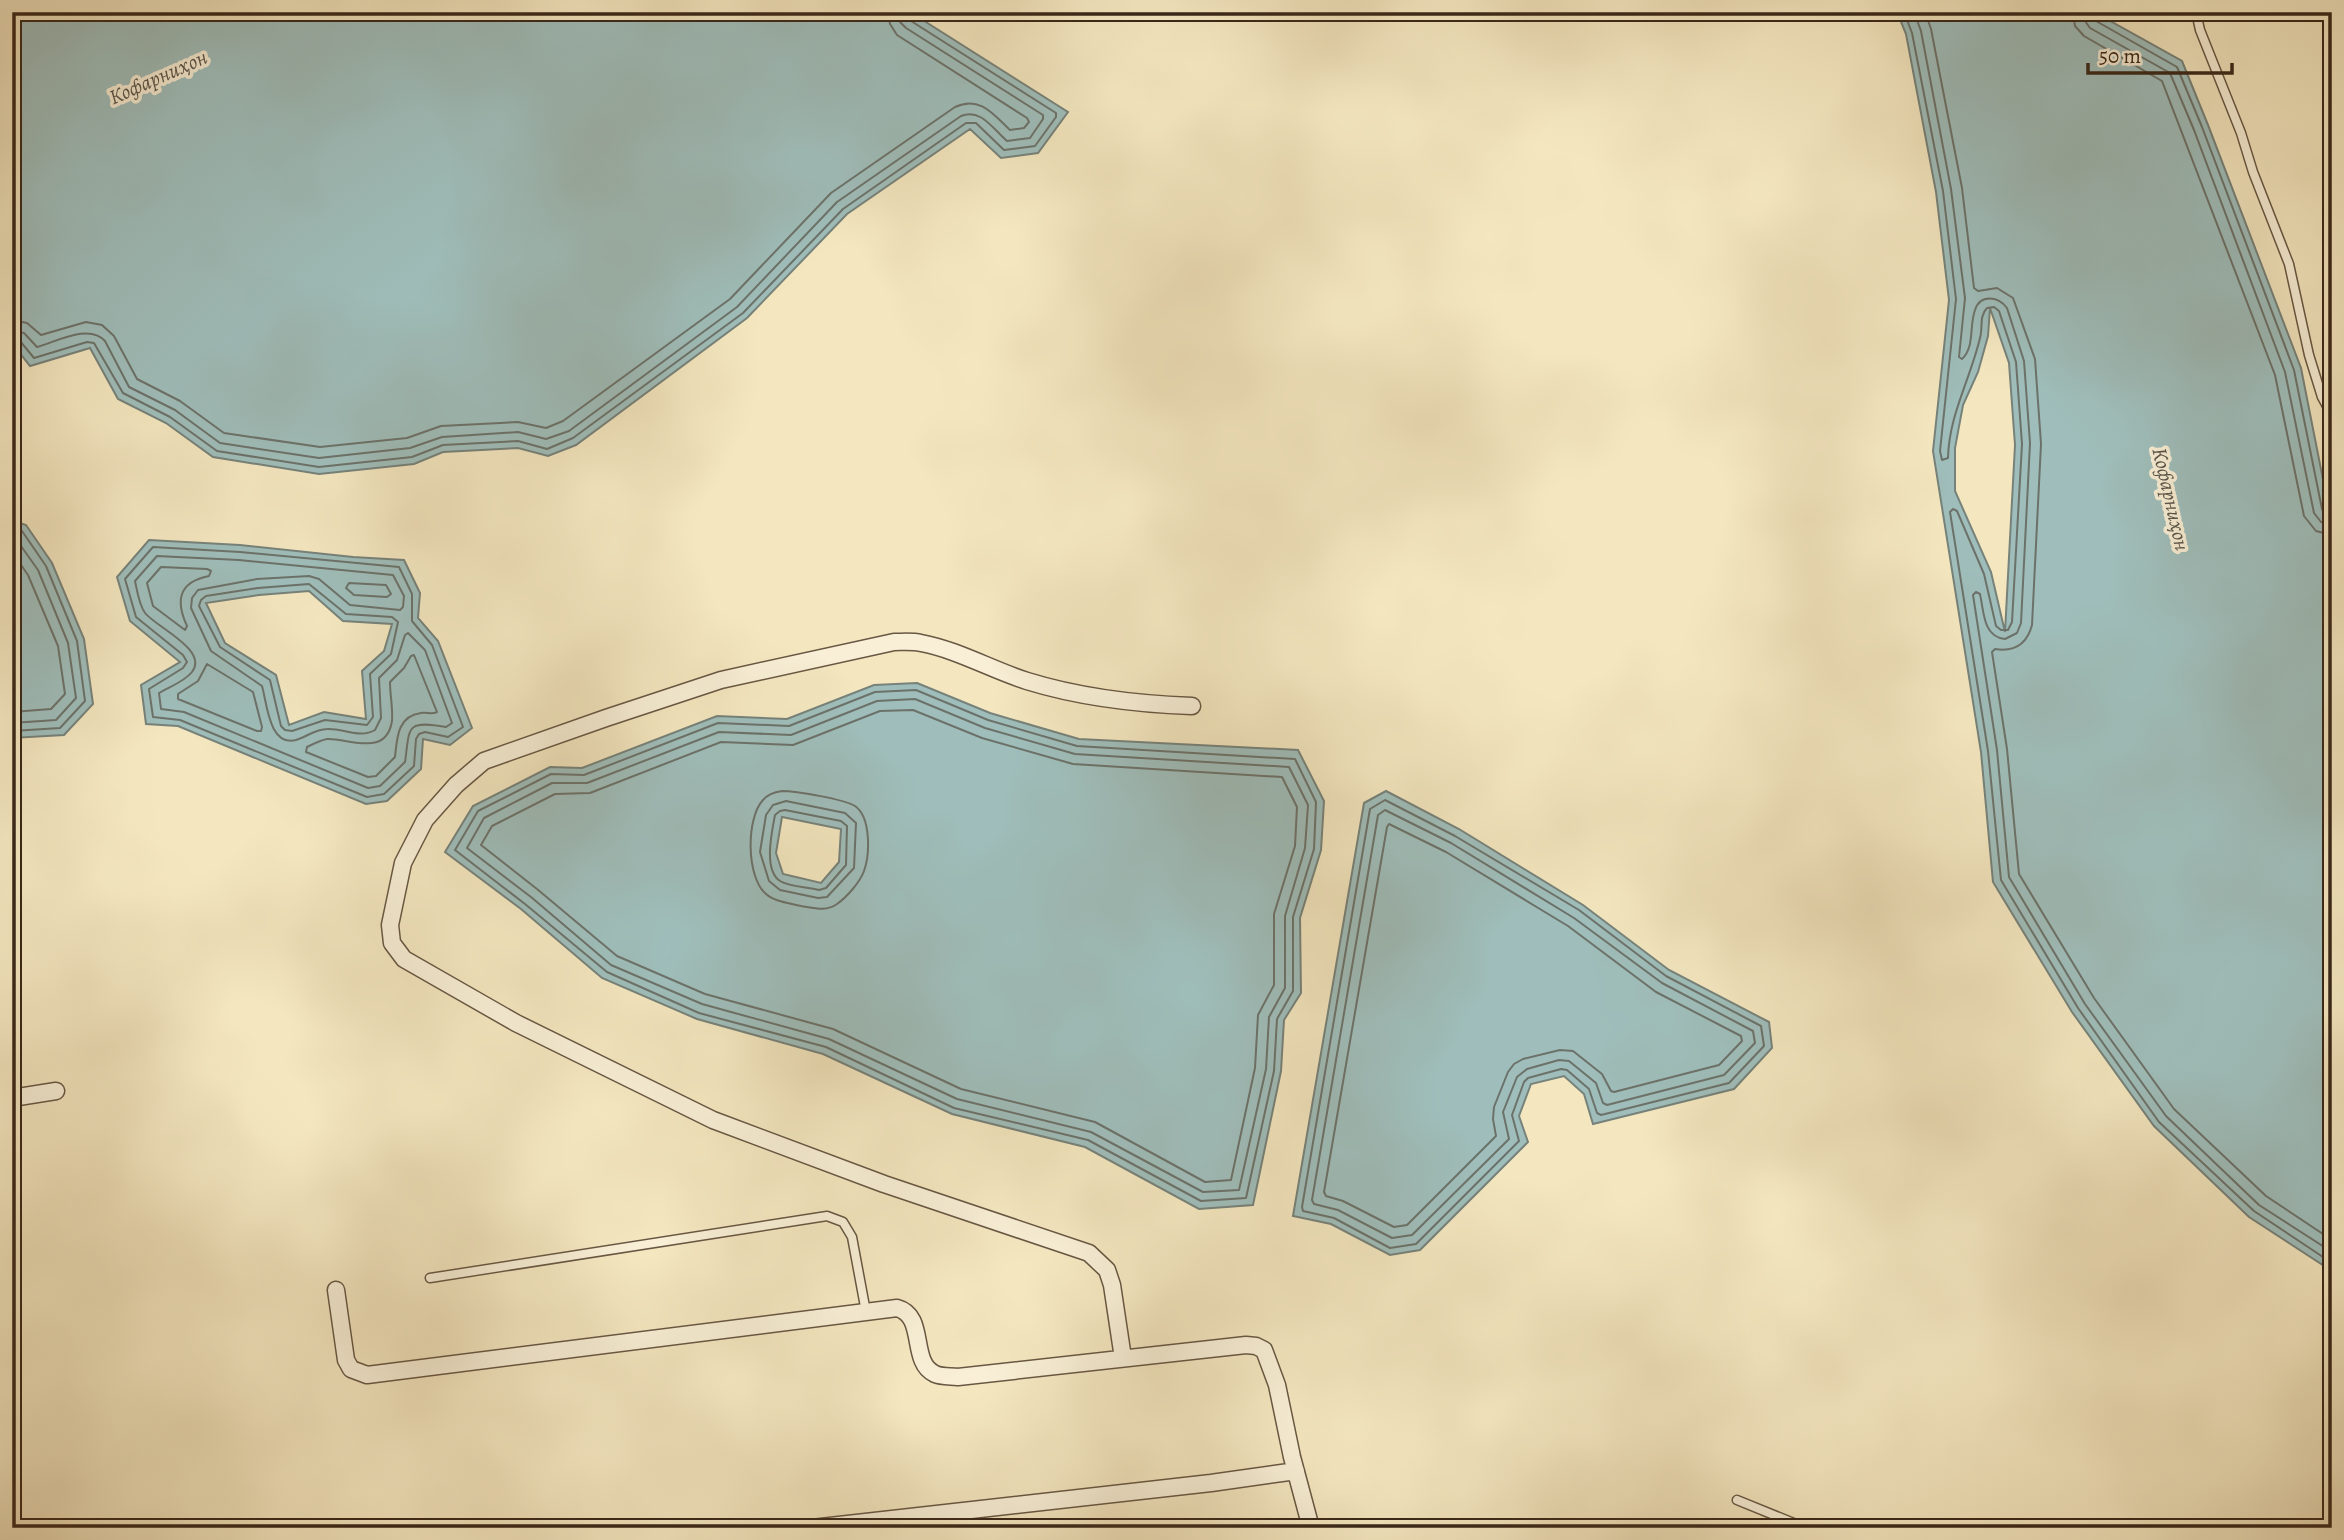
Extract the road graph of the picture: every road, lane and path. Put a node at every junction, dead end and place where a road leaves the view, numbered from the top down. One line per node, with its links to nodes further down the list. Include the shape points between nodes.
1 (2196, 12): 2 (lane, via 2289,264 2309,355)
2 (2332, 415)
3 (1192, 706): 9 (street, via 1075,695 920,643 894,642 721,680 484,761 425,820 403,863 390,925 392,943 404,959 516,1023 713,1120 1089,1253 1107,1270 1112,1285)
4 (56, 1091): 5 (street)
5 (12, 1098)
6 (430, 1278): 8 (lane, via 827,1216 844,1222 852,1237)
7 (336, 1290): 8 (street, via 346,1360 351,1369 367,1375)
8 (866, 1312): 9 (street, via 905,1310 911,1316 925,1365 943,1376)
9 (1123, 1358): 10 (street, via 1247,1345 1264,1350 1278,1385)
10 (1296, 1471): 12 (street); 13 (street)
11 (1737, 1500): 14 (lane)
12 (812, 1528)
13 (1311, 1528)
14 (1806, 1528)

